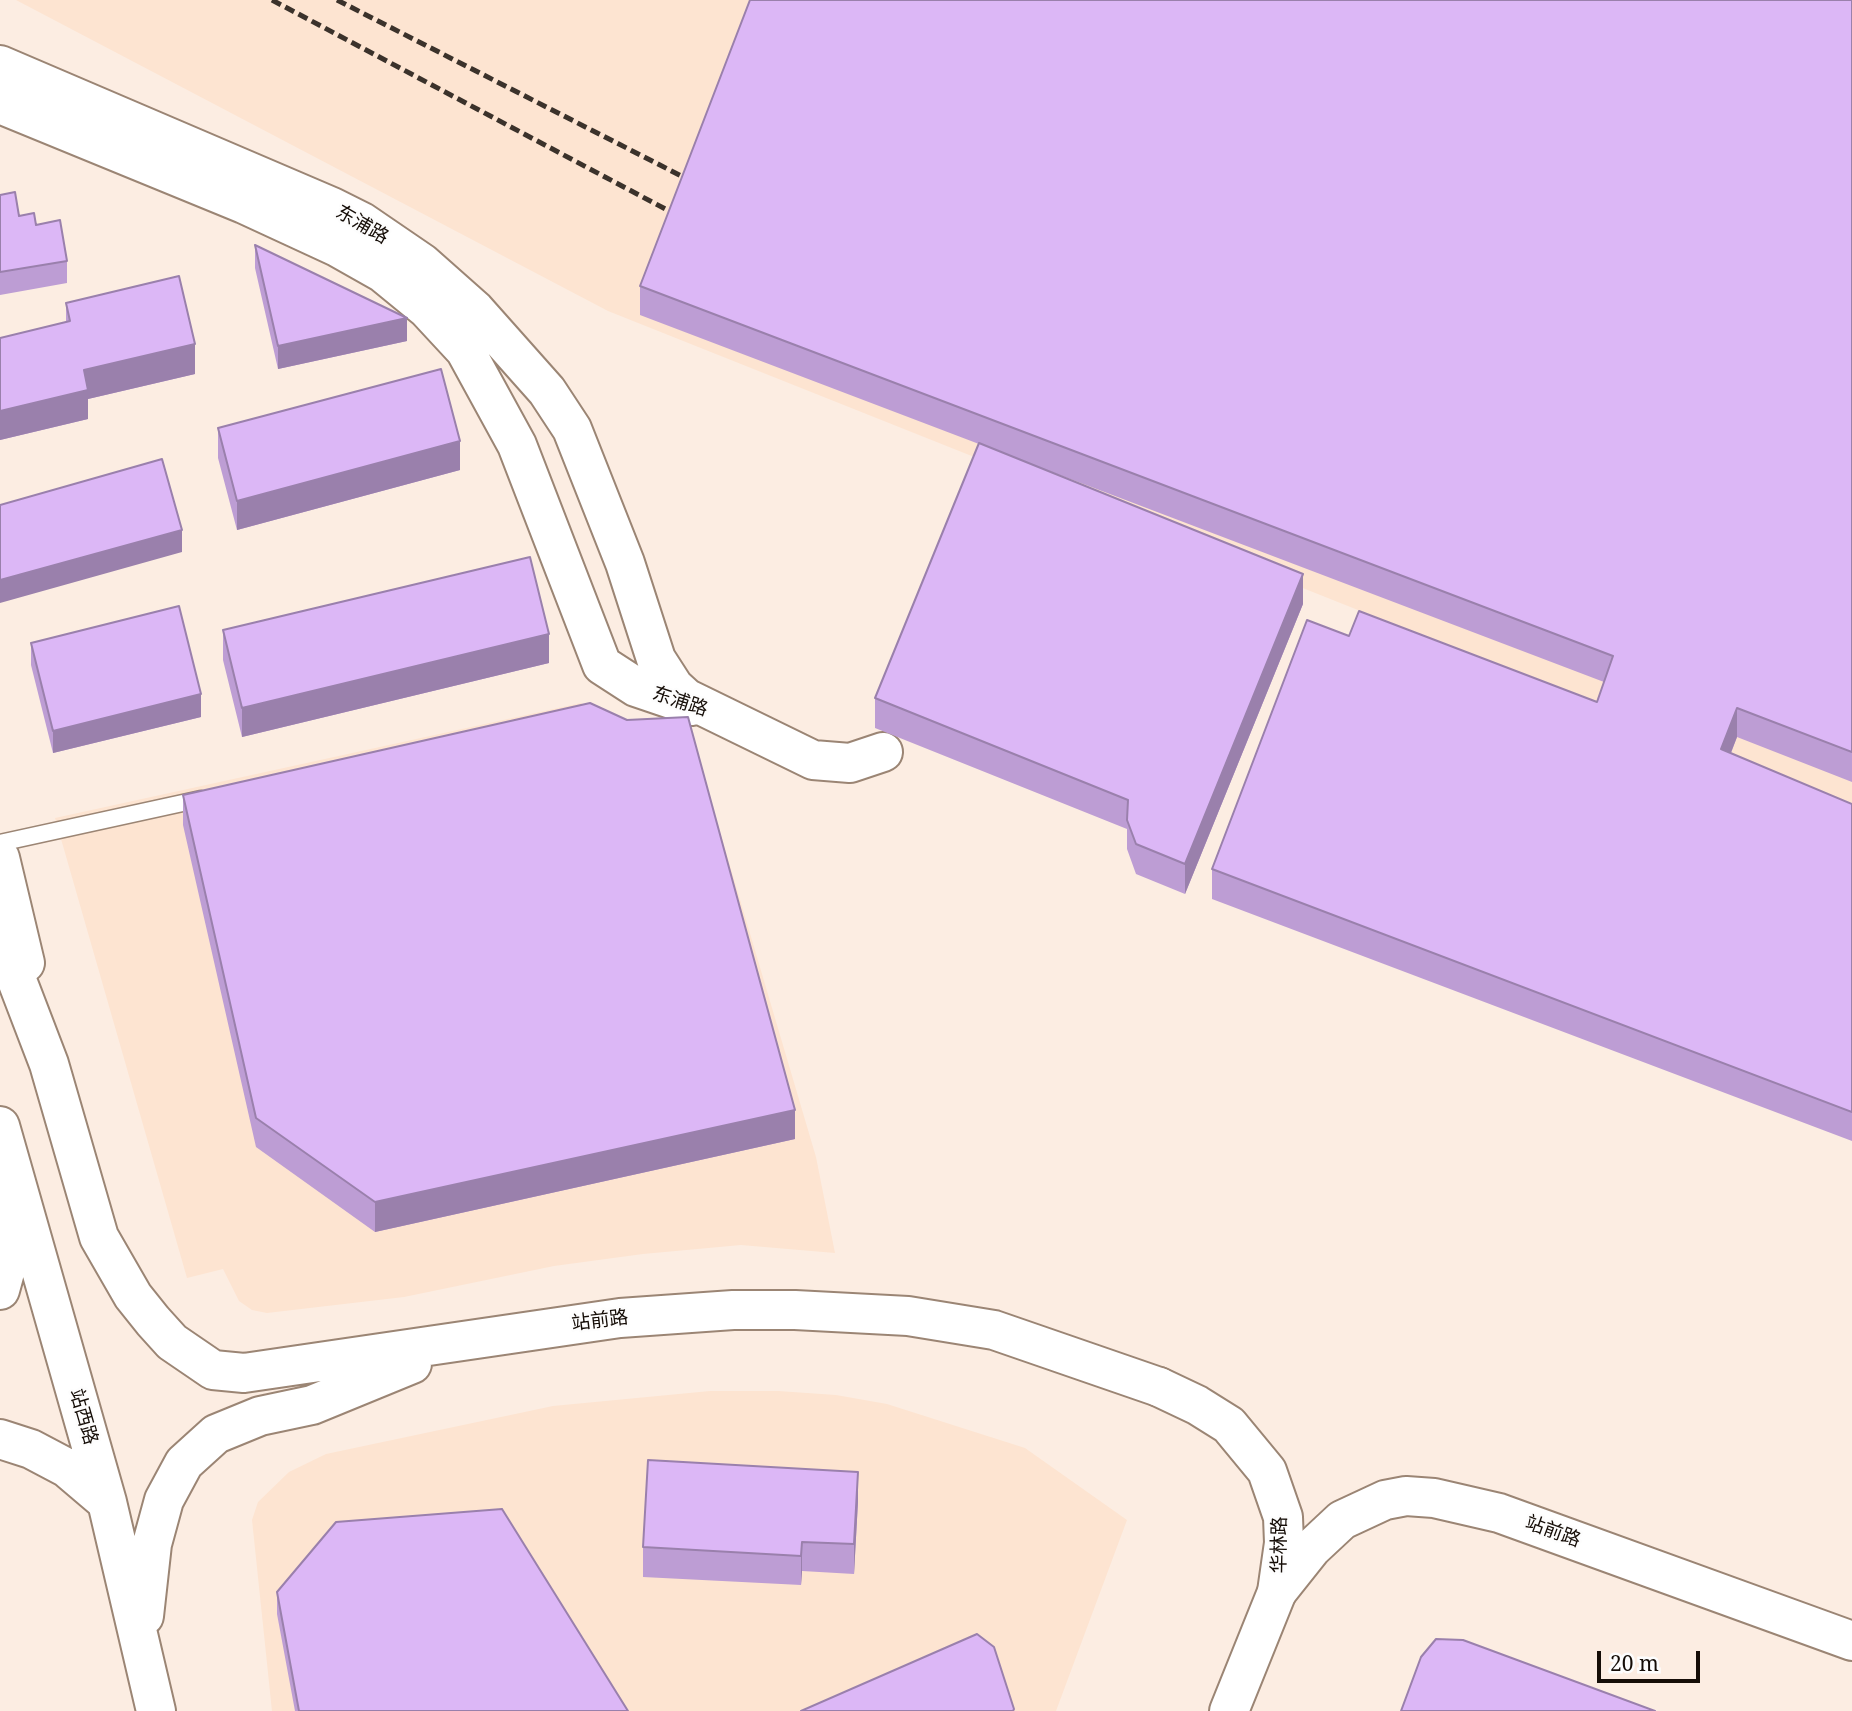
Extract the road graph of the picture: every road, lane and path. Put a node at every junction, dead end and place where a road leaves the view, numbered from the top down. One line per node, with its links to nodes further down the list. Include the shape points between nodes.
1 (0, 65): 3 (main road, 东浦路, via 332,206 447,284 547,391 572,429 625,563 656,659 668,680 686,698)
2 (0, 104): 3 (main road, 东浦路, via 337,247 413,297 466,350 495,401 533,485 602,665 636,687)
3 (731, 718): 4 (main road, via 813,760 850,763)
4 (883, 752)
5 (214, 796): 6 (lane)
6 (0, 843)
7 (0, 858): 9 (main road)
8 (0, 936): 9 (main road)
9 (49, 1064): 13 (main road, 站前路, via 99,1237 153,1321 172,1342 213,1370 244,1373)
10 (0, 1126): 11 (main road, 站西路)
11 (14, 1171): 12 (main road, via 8,1261); 16 (main road, 站西路)
12 (0, 1290)
13 (472, 1339): 14 (main road, 站前路, via 686,1312 795,1310 908,1316 1017,1336); 19 (main road, via 313,1405 260,1416 216,1434 184,1463 164,1500 152,1544)
14 (1159, 1387): 17 (main road, 华林路, via 1229,1425 1267,1471 1283,1517)
15 (0, 1439): 16 (main road, via 67,1468)
16 (107, 1502): 19 (main road, 站西路)
17 (1277, 1592): 18 (main road, 站前路, via 1312,1548 1342,1520 1385,1500 1434,1498 1499,1513); 21 (main road, 华林路)
18 (1852, 1641)
19 (140, 1648): 20 (main road, 站西路)
20 (156, 1711)
21 (1229, 1711)

